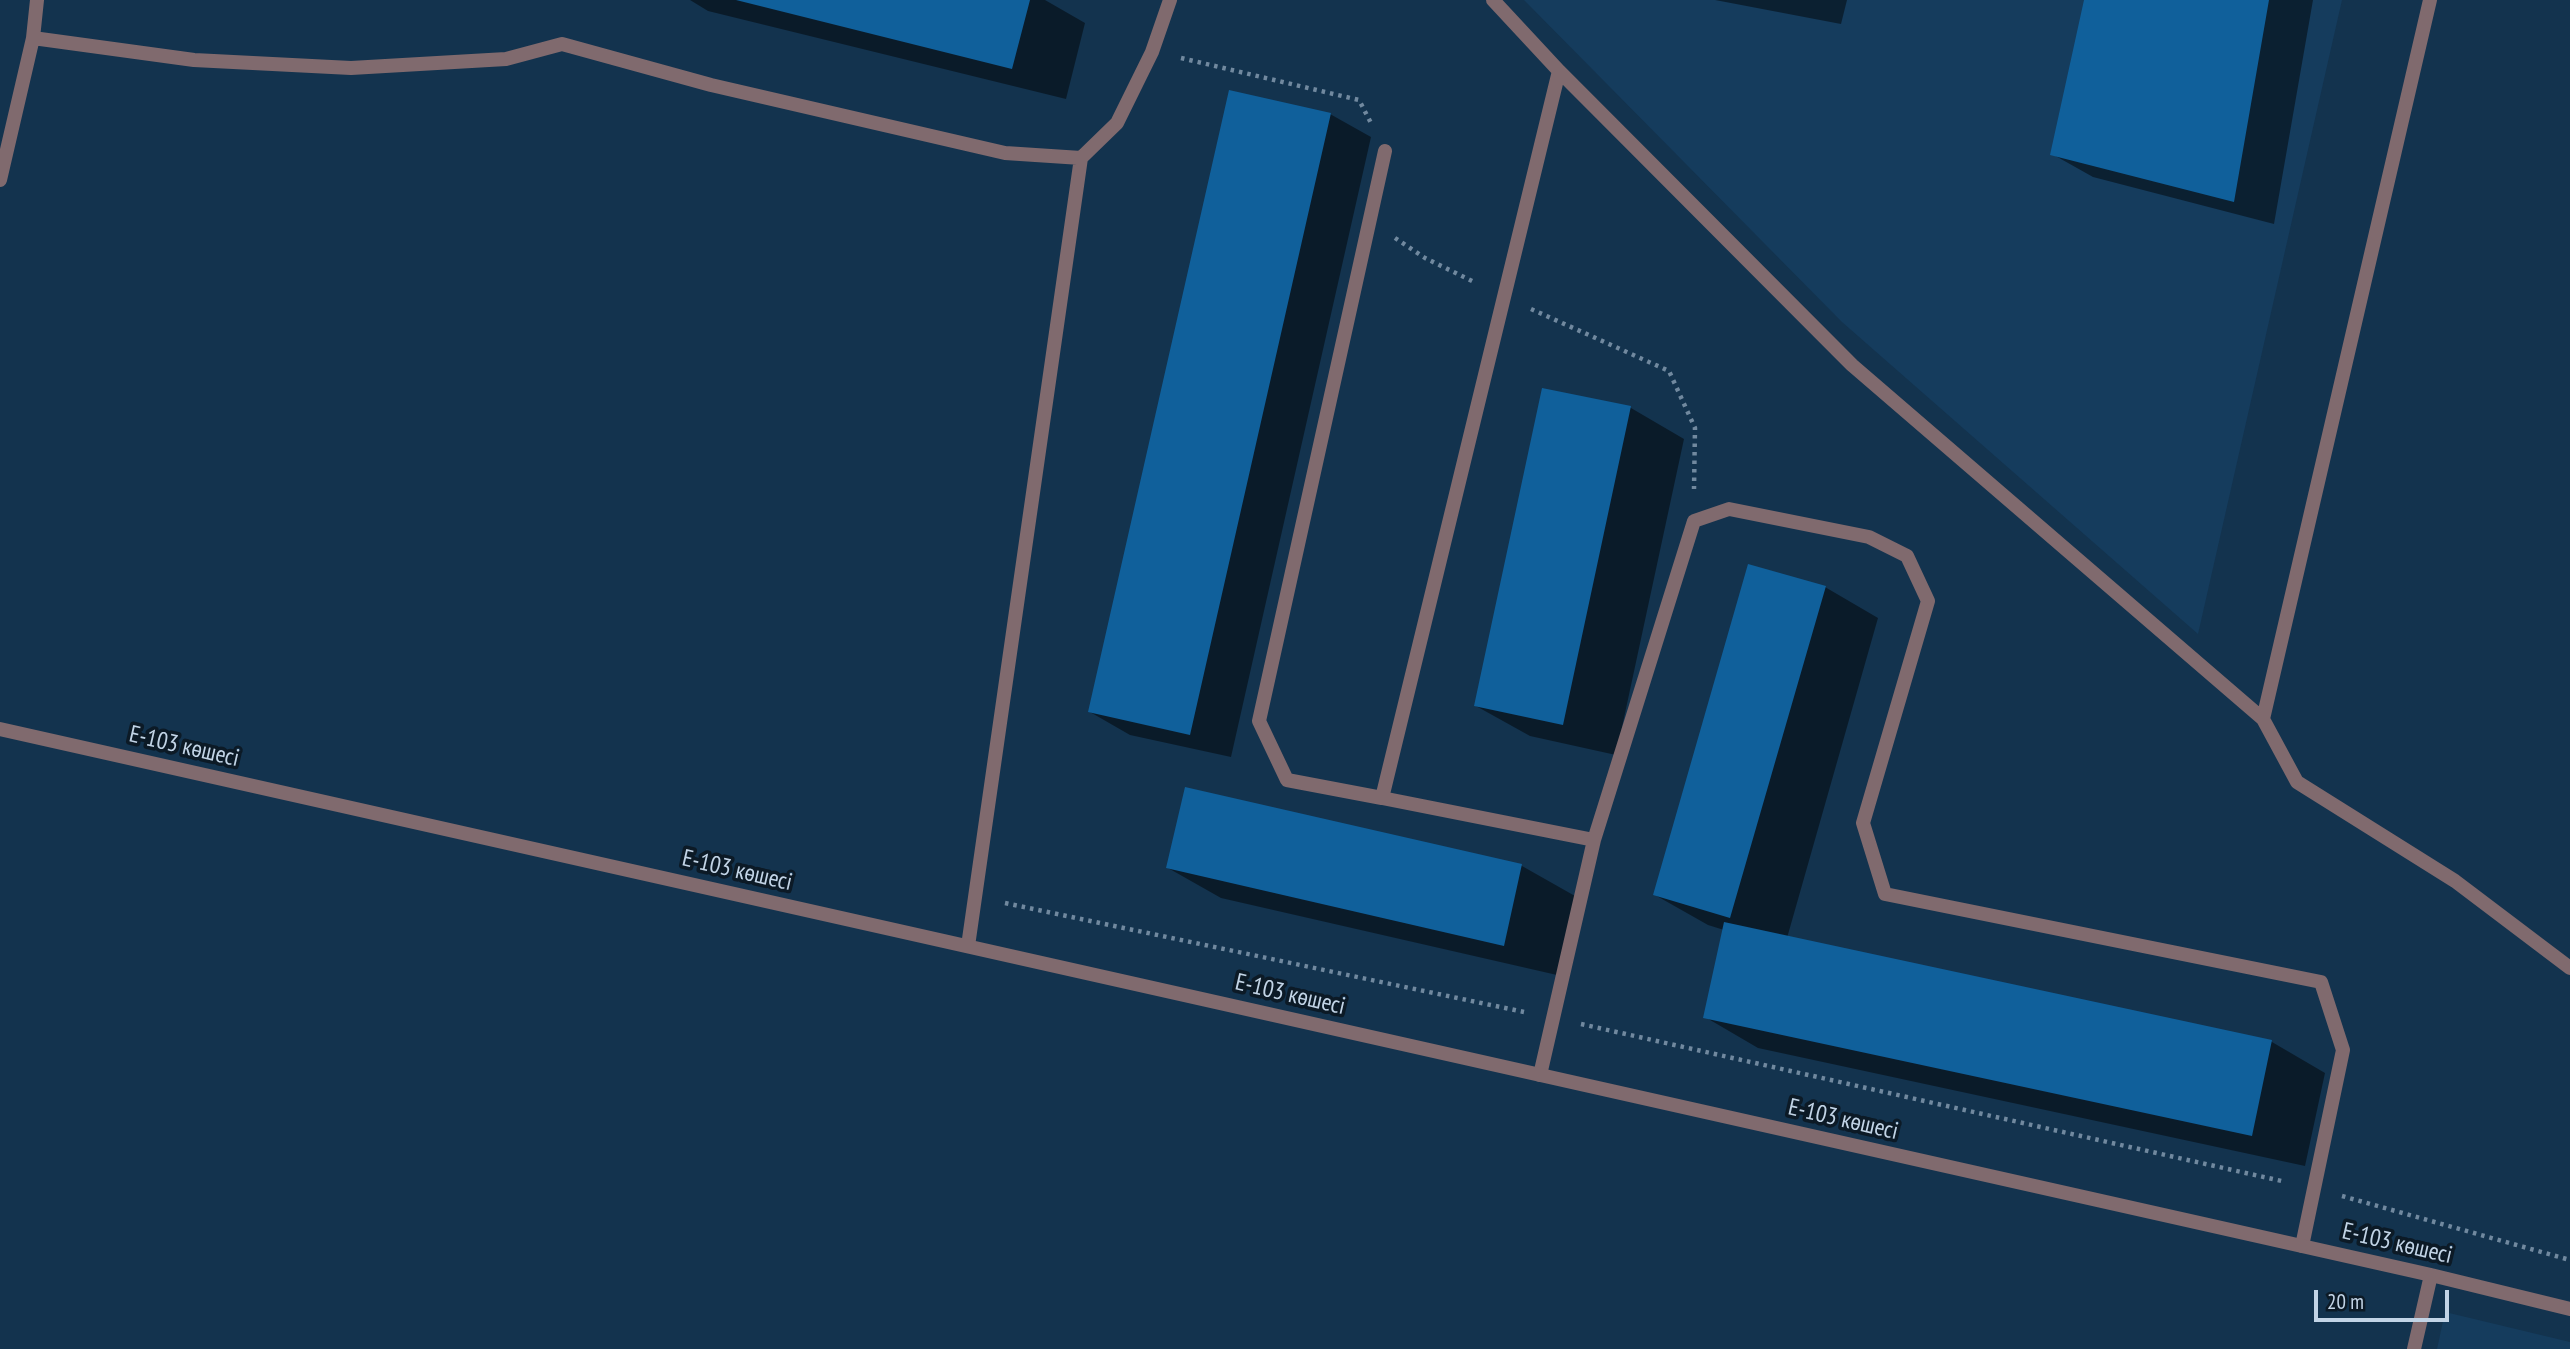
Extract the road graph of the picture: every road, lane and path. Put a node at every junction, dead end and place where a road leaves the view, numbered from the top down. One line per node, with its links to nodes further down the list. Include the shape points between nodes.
1 (37, 0): 5 (street)
2 (1170, 0): 6 (street)
3 (1493, 0): 7 (street)
4 (2430, 0): 14 (street)
5 (33, 38): 9 (street, via 194,60 351,68 506,59 562,44 711,85 1005,153); 10 (street)
6 (1153, 52): 8 (path, via 1359,100); 9 (street, via 1117,123)
7 (1559, 71): 12 (street); 14 (street, via 1852,365)
8 (1385, 151): 11 (street)
9 (1081, 158): 18 (street)
10 (0, 180)
11 (1370, 221): 12 (path, via 1424,258); 16 (street, via 1259,721 1287,780)
12 (1504, 297): 13 (path, via 1669,370 1695,428); 16 (street)
13 (1694, 521): 17 (street); 23 (street, via 1729,509 1870,537 1907,556 1928,601 1863,823 1885,894 2320,982 2343,1050)
14 (2263, 719): 20 (street, via 2297,782 2455,881)
15 (0, 729): 19 (street, Е-103 көшесі)
16 (1382, 798): 17 (street)
17 (1594, 840): 21 (street)
18 (975, 897): 19 (street); 21 (path)
19 (968, 946): 22 (street, Е-103 көшесі)
20 (2570, 968)
21 (1553, 1018): 22 (street); 23 (path)
22 (1540, 1075): 24 (street, Е-103 көшесі)
23 (2314, 1188): 24 (street); 25 (path)
24 (2302, 1246): 26 (street, Е-103 көшесі)
25 (2570, 1260)
26 (2431, 1275): 27 (street, Е-103 көшесі); 28 (street)
27 (2570, 1309)
28 (2414, 1349)

